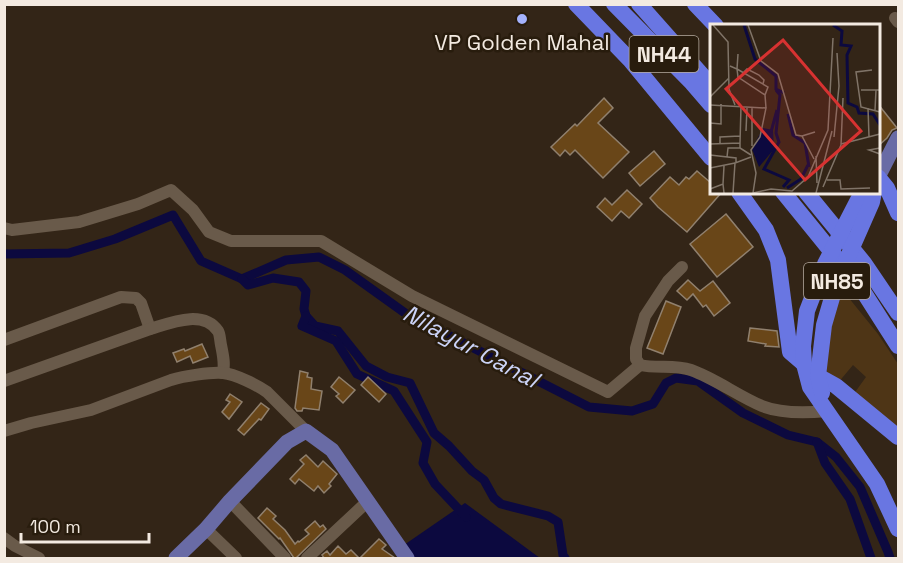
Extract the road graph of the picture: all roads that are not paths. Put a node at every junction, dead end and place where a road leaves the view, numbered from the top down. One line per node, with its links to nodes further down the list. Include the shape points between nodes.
1 (576, 4): 9 (highway, via 630,60)
2 (614, 4): 7 (highway, NH44)
3 (639, 4): 6 (highway, NH44)
4 (695, 4): 5 (highway)
5 (714, 24)
6 (710, 84)
7 (710, 104)
8 (898, 138): 10 (main road)
9 (710, 157)
10 (879, 176)
11 (879, 179): 17 (highway)
12 (740, 194): 24 (highway, via 766,230 778,260 790,352)
13 (785, 194): 23 (highway, via 861,288)
14 (808, 194): 20 (highway, via 864,263)
15 (862, 194): 24 (highway, NH85, via 825,264 807,311)
16 (874, 194): 27 (highway, NH85, via 836,284 824,325)
17 (898, 213)
18 (4, 228): 25 (street, via 79,222 171,190 209,232 231,241 321,241 412,296 608,392)
19 (682, 267): 25 (street, via 645,316 636,348)
20 (898, 313)
21 (150, 329): 22 (street, via 141,303 136,298 121,297); 26 (street, via 196,319 210,324 219,332); 28 (street)
22 (4, 340)
23 (898, 345)
24 (804, 364): 29 (highway, NH85, via 810,387)
25 (640, 365): 29 (street, via 690,370 763,407 788,412)
26 (223, 373): 30 (street, via 183,376 91,410); 31 (street, via 260,387)
27 (818, 376): 29 (highway, NH85); 32 (highway)
28 (4, 381)
29 (827, 411): 36 (highway, NH85, via 877,484)
30 (4, 431)
31 (306, 431): 33 (main road, via 286,441); 34 (main road, via 332,450)
32 (898, 437)
33 (230, 501): 35 (main road); 41 (street)
34 (368, 501): 42 (street); 43 (main road)
35 (206, 529): 39 (main road); 40 (street)
36 (898, 529)
37 (4, 538): 38 (street)
38 (39, 558)
39 (176, 558)
40 (236, 558)
41 (285, 558)
42 (308, 558)
43 (408, 558)

